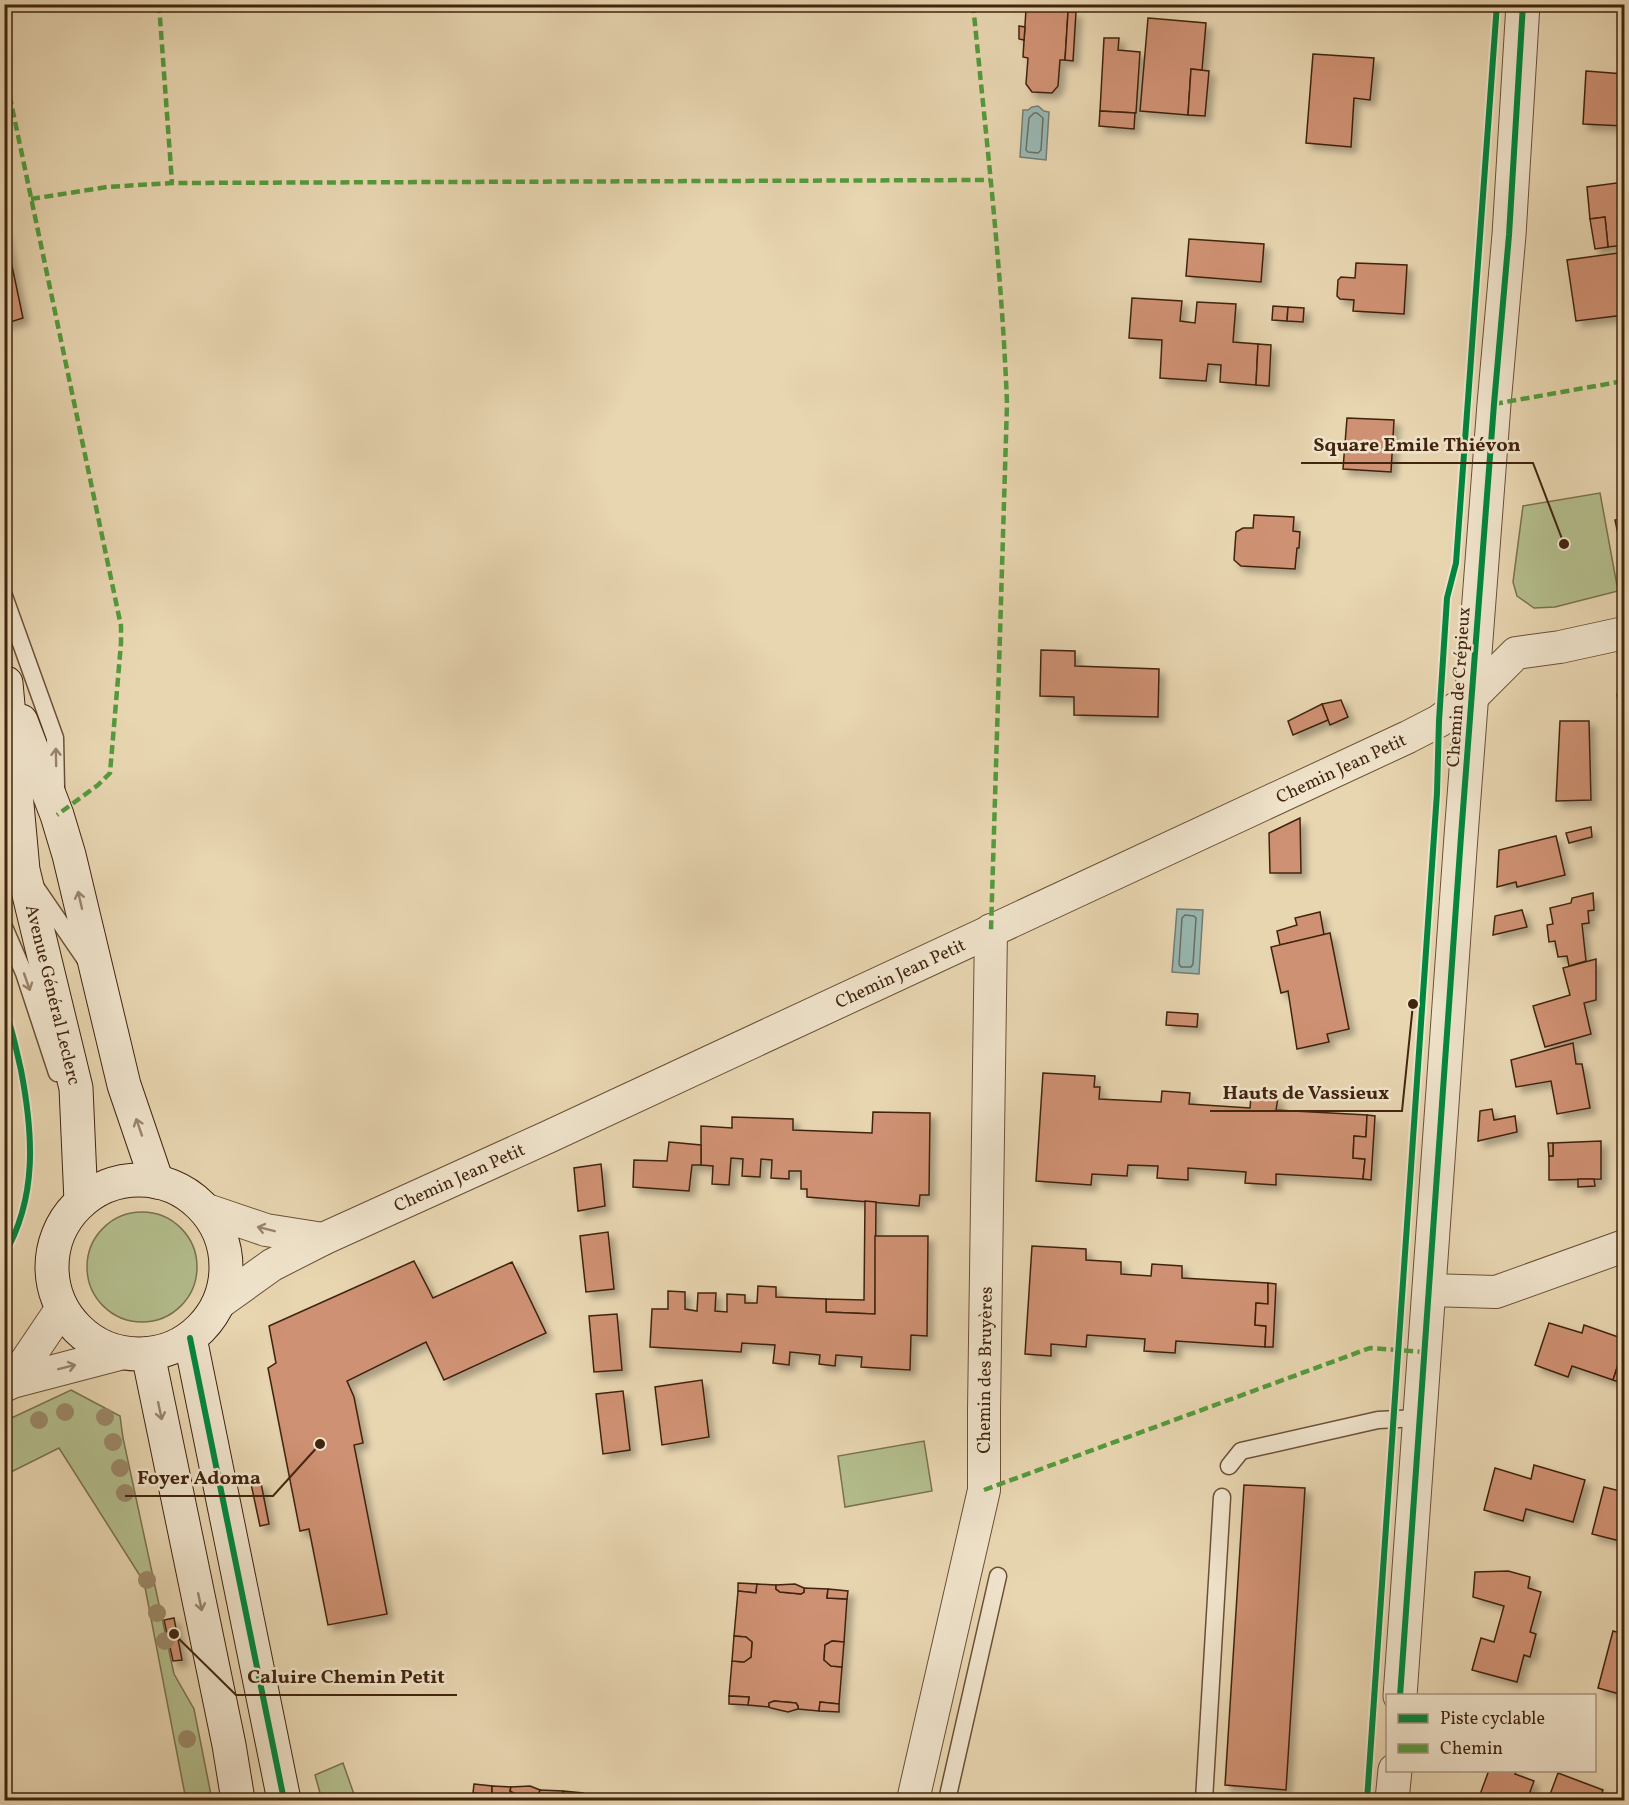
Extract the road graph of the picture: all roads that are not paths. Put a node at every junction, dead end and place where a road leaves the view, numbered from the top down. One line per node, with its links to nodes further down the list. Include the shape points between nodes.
1 (1523, 4): 5 (main road, Chemin de Crépieux)
2 (4, 596): 6 (lane, one-way to 2, via 55,738)
3 (1624, 633): 5 (street, Chemin Jean Petit, via 1516,653)
4 (5, 681): 6 (main road, Avenue Général Leclerc); 8 (main road, Avenue Général Leclerc)
5 (1472, 697): 10 (street, Chemin Jean Petit, via 1408,737); 18 (main road, Chemin de Crépieux)
6 (57, 815): 11 (main road, Avenue Général Leclerc, one-way to 6)
7 (4, 843): 8 (lane)
8 (23, 870): 11 (lane); 12 (main road, Avenue Général Leclerc, via 76,1088)
9 (4, 927): 12 (lane, one-way to 12, via 24,973)
10 (991, 930): 16 (street, Chemin Jean Petit); 32 (street, Chemin des Bruyères, via 984,1490)
11 (98, 977): 13 (main road, Avenue Général Leclerc, one-way to 11, via 124,1085)
12 (80, 1146): 14 (main road, Avenue Général Leclerc)
13 (157, 1182): 14 (main road, via 130,1180 104,1187); 15 (main road, via 183,1192)
14 (81, 1202): 20 (main road, via 57,1236 52,1257 53,1283)
15 (204, 1209): 16 (street, one-way to 15, via 266,1230); 19 (main road, via 218,1232 225,1258 225,1281)
16 (323, 1239): 19 (street, Chemin Jean Petit, via 272,1265)
17 (1616, 1258): 18 (street, via 1496,1292)
18 (1429, 1290): 24 (main road, Chemin de Crépieux)
19 (219, 1303): 21 (main road)
20 (62, 1308): 22 (main road, via 78,1330 99,1345); 23 (street)
21 (190, 1338): 22 (main road, via 170,1349); 31 (main road)
22 (135, 1354): 23 (street, one-way to 22); 30 (main road, one-way to 30, via 222,1711)
23 (8, 1384)
24 (1419, 1418): 25 (lane, via 1378,1420 1241,1451); 28 (main road, Chemin de Crépieux)
25 (1229, 1467)
26 (1222, 1497): 34 (lane)
27 (998, 1576): 33 (lane)
28 (1400, 1694)
29 (1395, 1772): 35 (main road)
30 (238, 1800)
31 (284, 1800)
32 (914, 1800)
33 (947, 1800)
34 (1204, 1800)
35 (1392, 1800)

